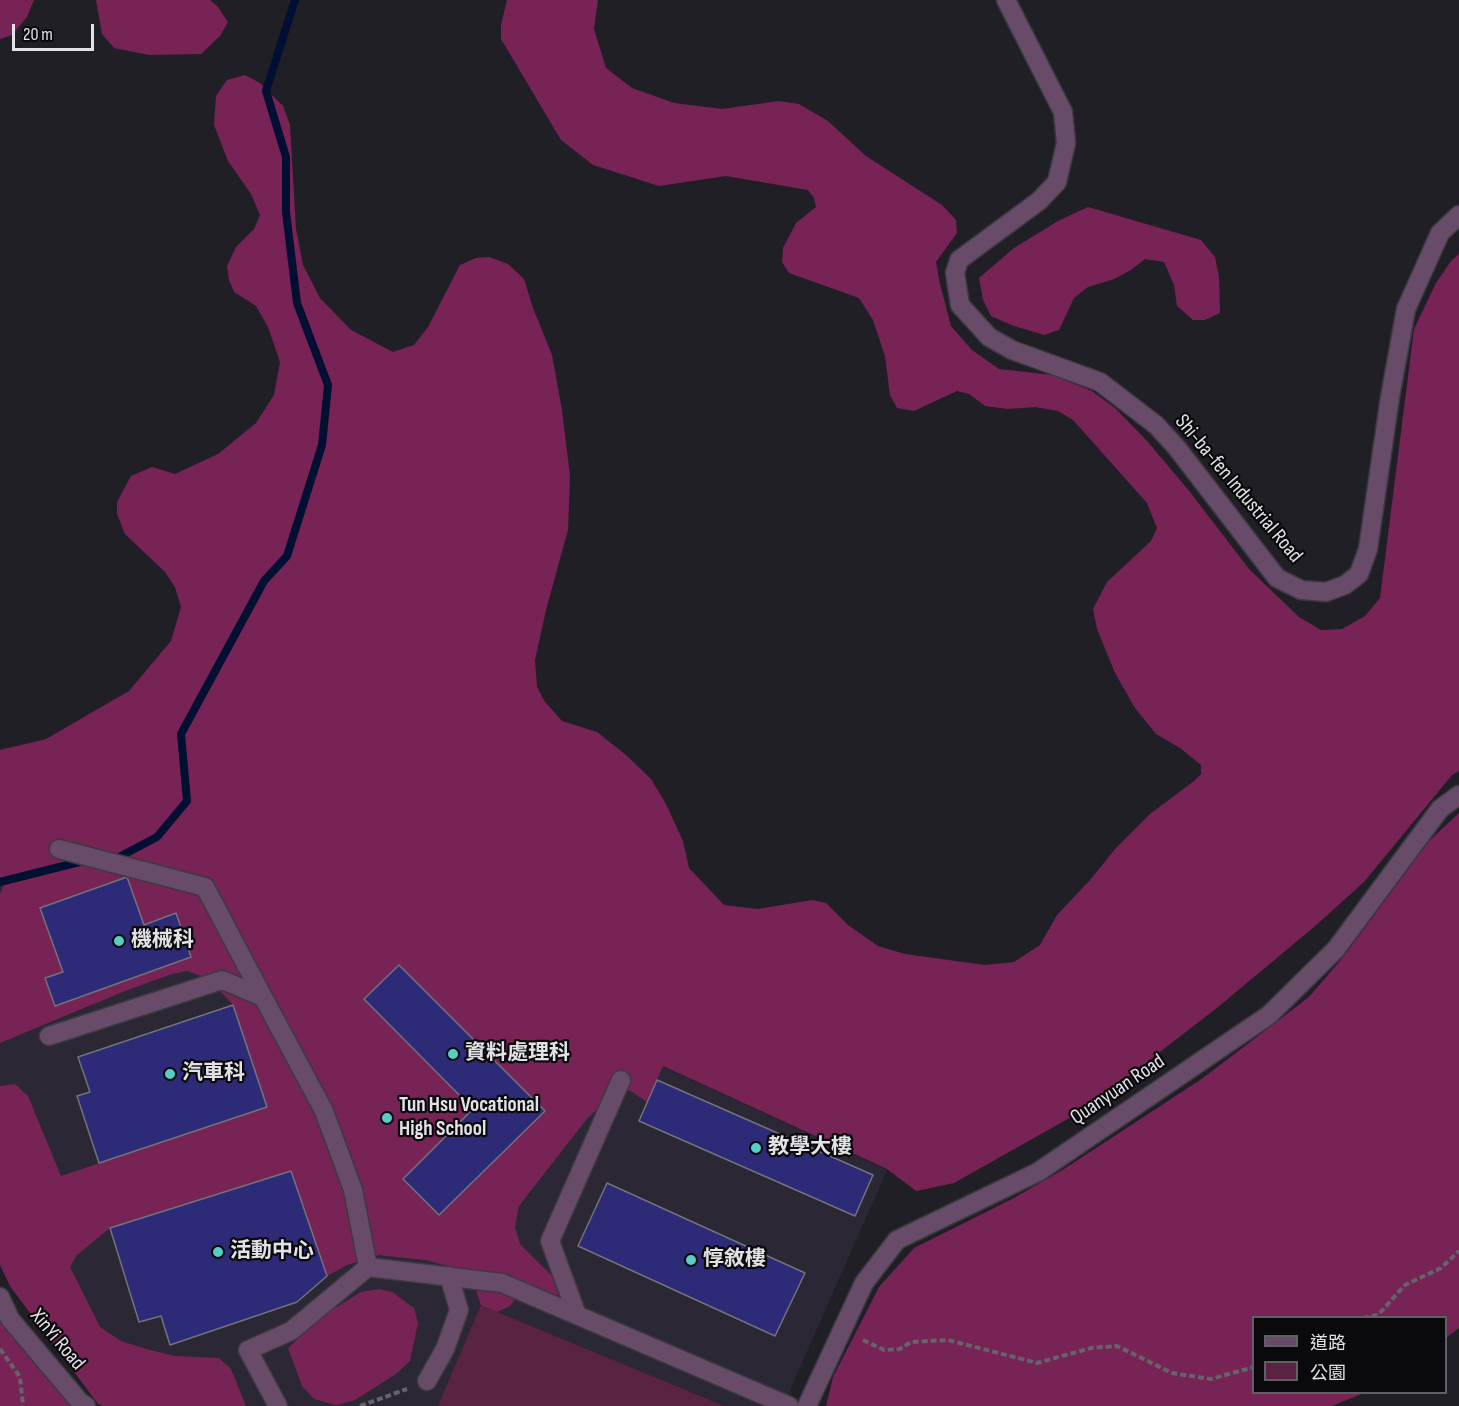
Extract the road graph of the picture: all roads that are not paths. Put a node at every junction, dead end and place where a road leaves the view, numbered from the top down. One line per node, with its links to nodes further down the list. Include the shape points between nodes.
1 (1006, 0): 2 (street, Shi-ba-fen Industrial Road, via 1063,112 1066,143 1057,182 959,260 955,273 960,305 988,337 1012,350 1100,382 1156,424 1278,578 1301,590 1326,592 1359,574 1368,549 1406,309 1440,233)
2 (1459, 215)
3 (1459, 795): 16 (street, Quanyuan Road, via 1440,808 1336,948 1269,1015 1038,1172 897,1240 864,1282)
4 (59, 849): 5 (street, via 205,887)
5 (263, 997): 6 (street, via 222,980); 8 (street, via 324,1111 353,1190)
6 (48, 1036)
7 (621, 1080): 11 (street, via 550,1241)
8 (368, 1267): 9 (street); 14 (street, via 291,1331 248,1350)
9 (448, 1276): 11 (street, via 502,1283); 12 (street, via 459,1310)
10 (0, 1297): 13 (street, XinYi Road, via 10,1319)
11 (577, 1316): 15 (street)
12 (428, 1381)
13 (86, 1406)
14 (278, 1406)
15 (789, 1406)
16 (807, 1406)

